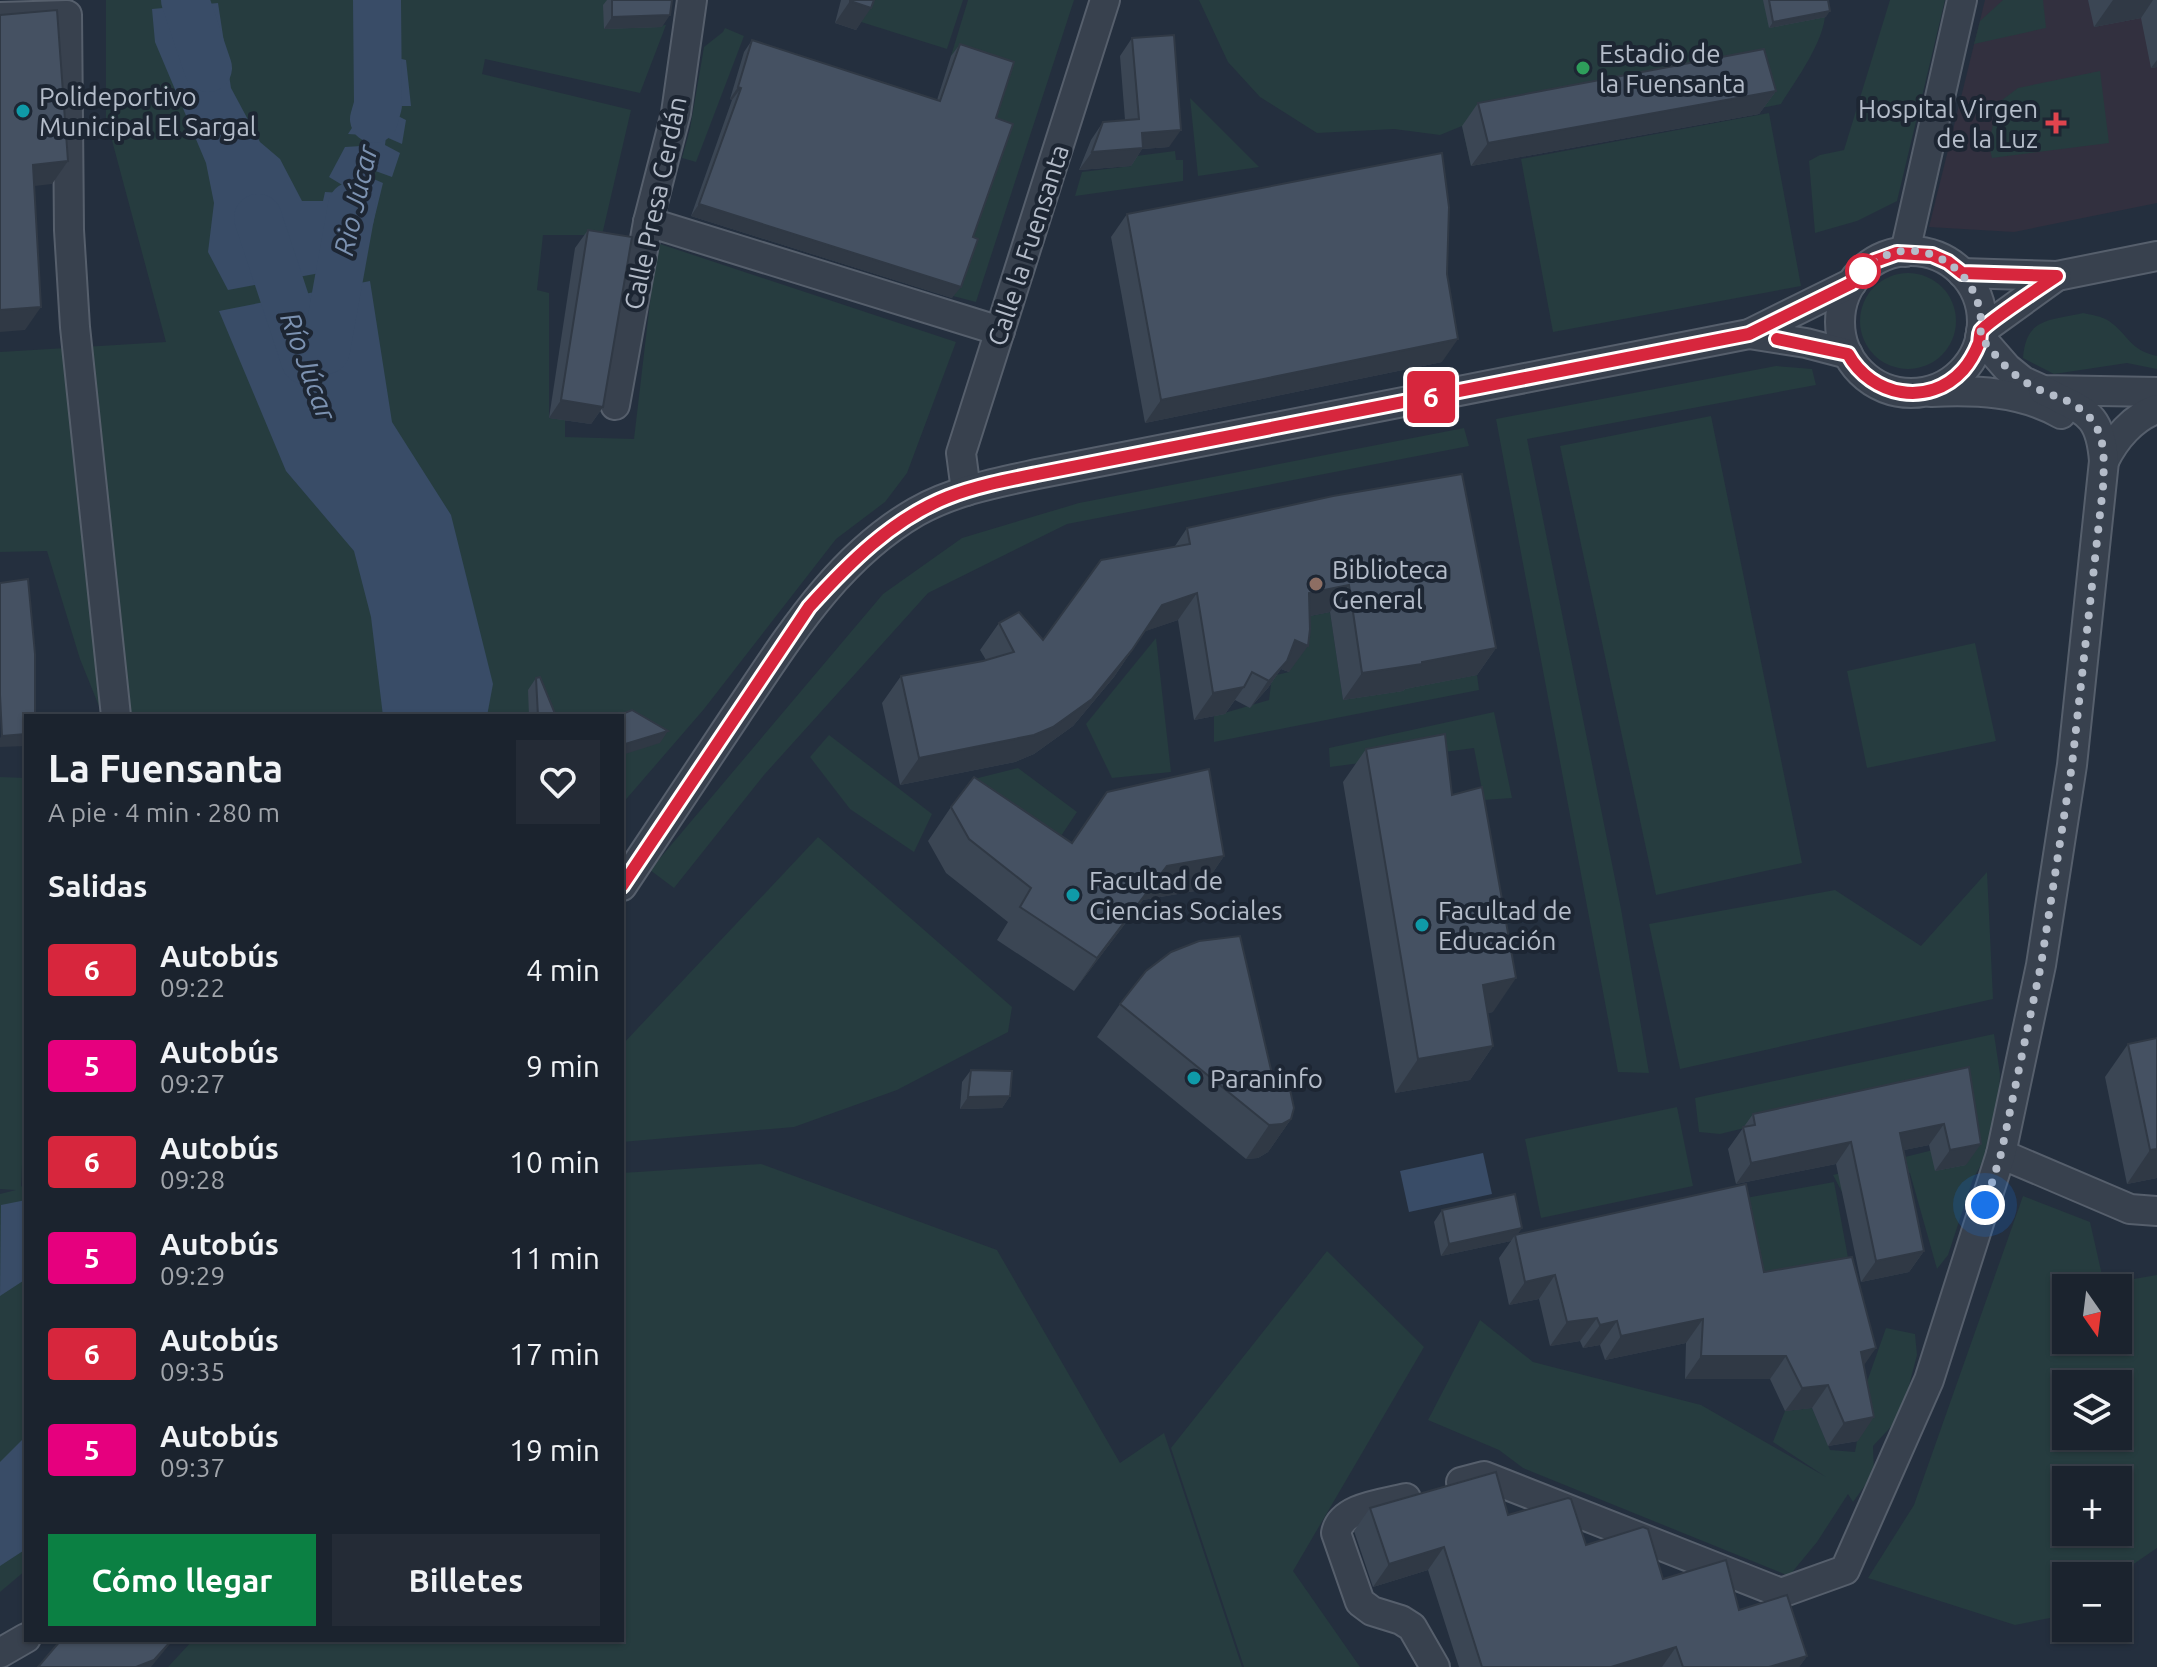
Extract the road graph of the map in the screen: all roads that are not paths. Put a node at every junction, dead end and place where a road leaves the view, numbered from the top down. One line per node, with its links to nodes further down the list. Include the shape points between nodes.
1 (692, 0): 5 (street, Calle Presa Cerdán, via 676,113)
2 (1105, 0): 11 (street, Calle la Fuensanta)
3 (1962, 0): 6 (street)
4 (0, 17): 22 (street, via 67,15 75,327)
5 (648, 222): 11 (street); 18 (street, Calle Presa Cerdán)
6 (1905, 252): 8 (street, via 1940,258); 10 (street, via 1875,261)
7 (2157, 256): 9 (street)
8 (1962, 273): 9 (street); 13 (street, via 1977,295)
9 (2057, 276): 13 (street)
10 (1852, 283): 12 (street); 14 (street, via 1841,314)
11 (1000, 331): 21 (street, Calle la Fuensanta, via 961,453)
12 (1749, 334): 14 (street); 21 (street)
13 (1981, 334): 15 (street, via 2007,368); 16 (street, via 1974,355 1956,377)
14 (1848, 354): 16 (street, via 1882,387)
15 (2043, 390): 17 (street); 20 (street, via 2073,404 2096,425)
16 (1922, 392): 20 (street, via 2012,395 2057,411 2087,433)
17 (2157, 392)
18 (615, 405)
19 (2157, 409): 20 (street, via 2124,430)
20 (2104, 461): 24 (street, via 2072,765 2041,965)
21 (966, 491): 23 (street, via 891,529 809,607)
22 (116, 714)
23 (624, 883)
24 (2001, 1154): 25 (street, via 2130,1209); 26 (street, via 1929,1380 1845,1570)
25 (2157, 1211)
26 (1781, 1593): 27 (street); 30 (street, via 1484,1476 1346,1515 1338,1522 1336,1533 1360,1602 1412,1627)
27 (1790, 1623)
28 (24, 1639): 29 (street)
29 (0, 1653)
30 (1435, 1667)

